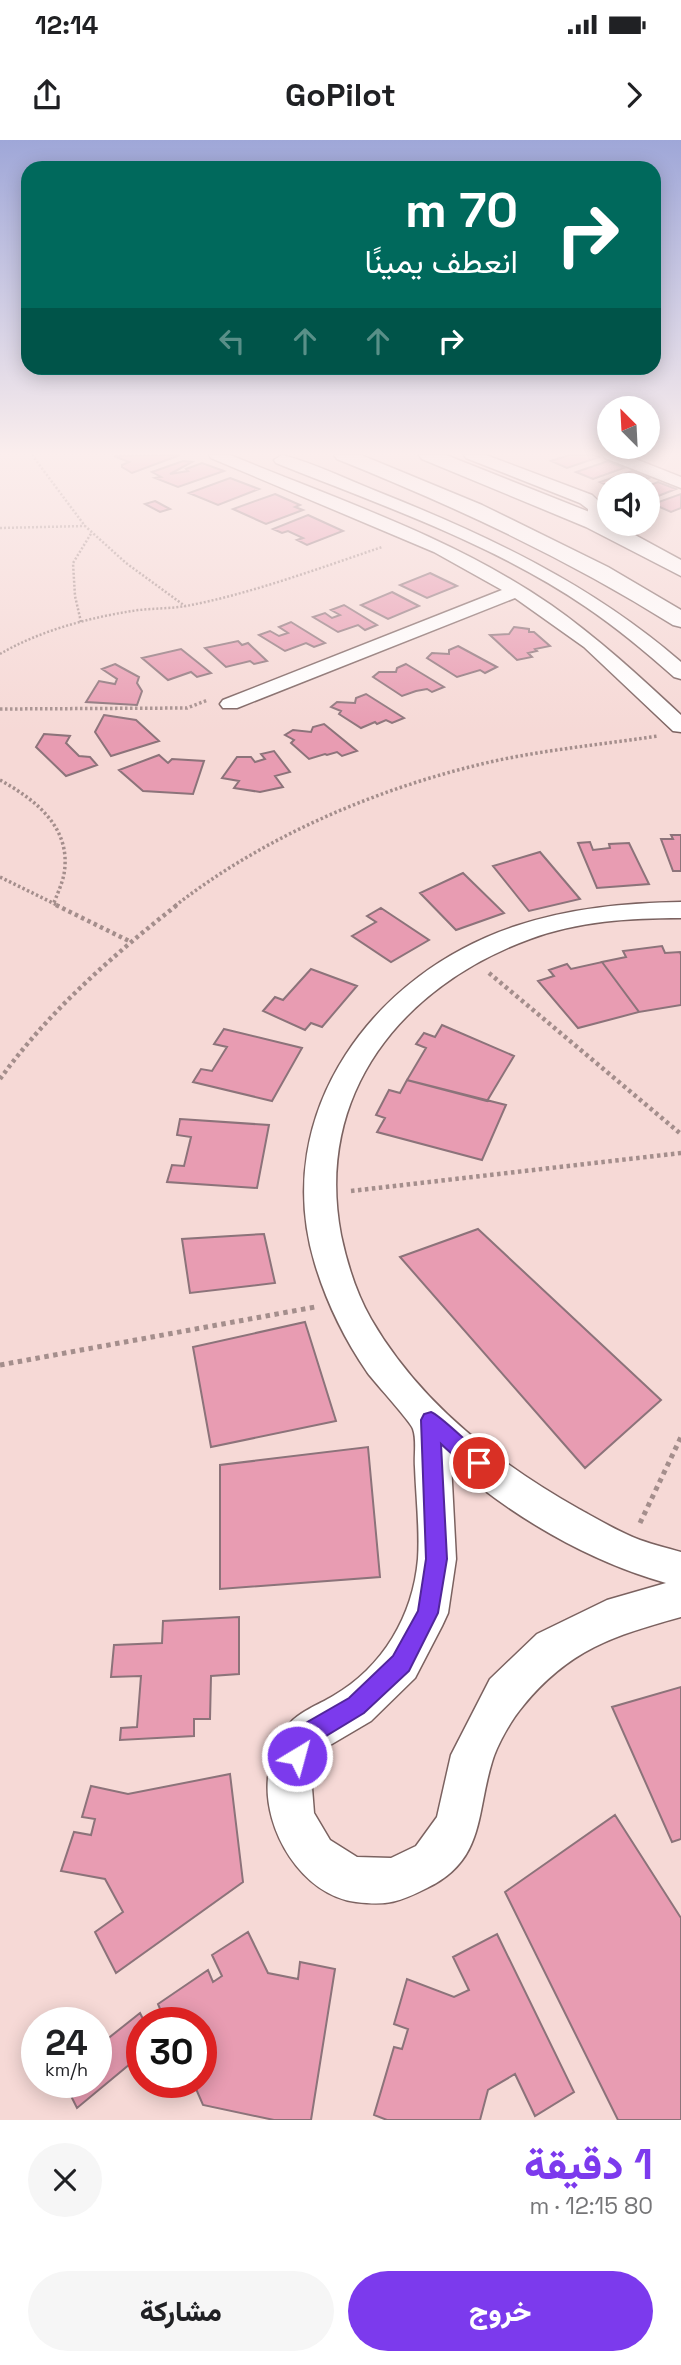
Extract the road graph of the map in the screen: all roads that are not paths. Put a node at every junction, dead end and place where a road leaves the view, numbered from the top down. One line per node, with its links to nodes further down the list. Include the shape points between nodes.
1 (433, 547): 6 (street)
2 (487, 547): 8 (street, via 531,566 607,612)
3 (557, 547): 7 (street)
4 (641, 547): 5 (street)
5 (681, 569)
6 (517, 591): 9 (street); 10 (street, via 591,643)
7 (681, 620)
8 (681, 673)
9 (234, 703)
10 (674, 730)
11 (681, 910): 12 (street, via 621,910 560,921 503,940 451,965 406,998 368,1038 340,1084 323,1136 318,1195 329,1257 355,1322 399,1387)
12 (431, 1420): 13 (street, via 459,1449 536,1506 627,1552); 14 (street, via 436,1559 428,1613 401,1664 356,1706 305,1736 289,1775 292,1818 314,1856 351,1879 393,1881 432,1862 457,1827 472,1755 505,1694 551,1648 607,1619)
13 (681, 1570)
14 (681, 1598)

